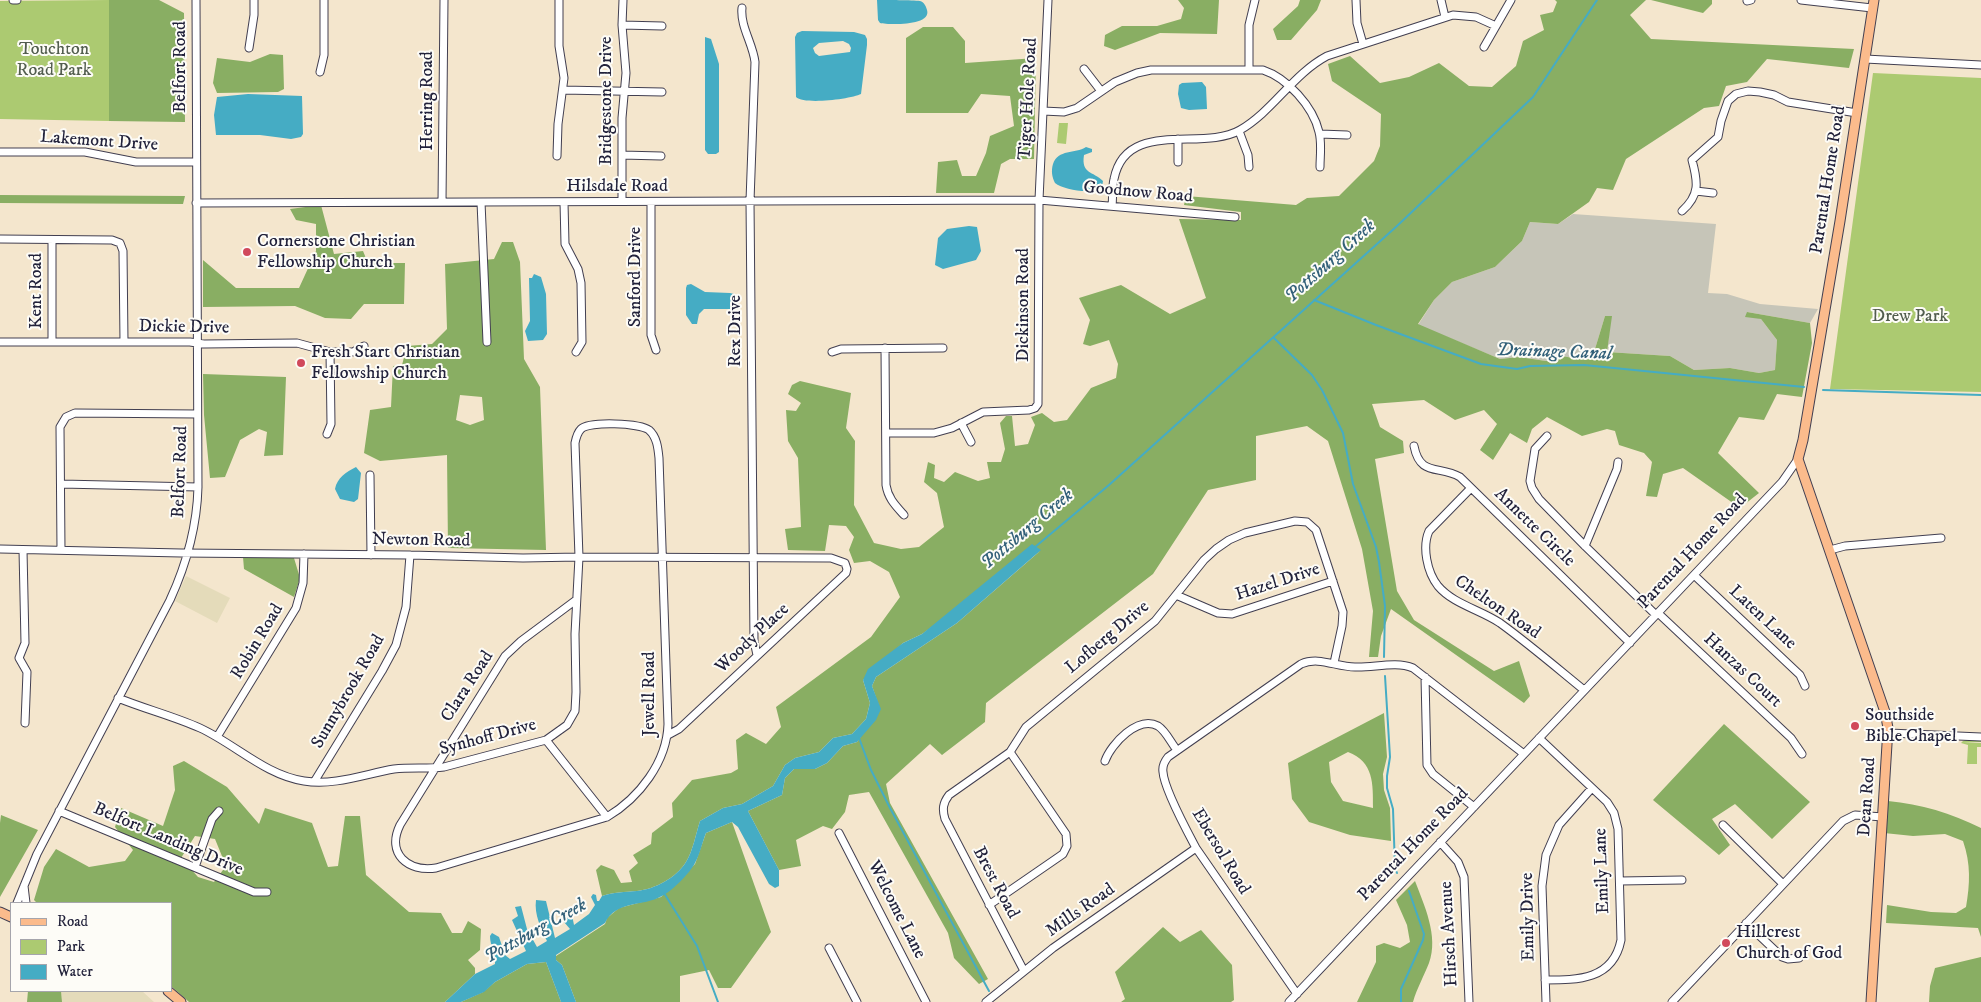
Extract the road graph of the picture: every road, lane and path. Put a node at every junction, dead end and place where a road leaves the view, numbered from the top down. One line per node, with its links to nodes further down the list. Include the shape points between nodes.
1 (254, 0): 21 (street)
2 (324, 0): 26 (street, via 324,55)
3 (444, 0): 51 (street, Herring Road)
4 (559, 0): 28 (street)
5 (623, 0): 16 (street, Bridgestone Drive)
6 (1048, 0): 32 (street, Tiger Hole Road)
7 (1255, 0): 24 (street, via 1249,24)
8 (1356, 0): 19 (street, via 1357,23)
9 (1441, 0): 15 (street)
10 (1511, 0): 18 (street)
11 (1801, 0): 13 (street)
12 (195, 2): 42 (street, Belfort Road)
13 (1873, 4): 22 (main road, Parental Home Road)
14 (742, 8): 50 (street, Rex Drive, via 742,20 755,62)
15 (1445, 17): 18 (street, via 1466,15); 19 (street)
16 (622, 25): 17 (street); 29 (street, Bridgestone Drive)
17 (662, 26)
18 (1496, 26): 20 (street)
19 (1363, 44): 27 (street, via 1320,60)
20 (1484, 47)
21 (250, 48)
22 (1865, 59): 23 (street); 33 (main road, Parental Home Road)
23 (1981, 65)
24 (1249, 69): 27 (street, via 1271,73); 31 (street, via 1151,70 1125,78)
25 (1084, 70): 31 (street)
26 (320, 72)
27 (1289, 87): 34 (street, via 1256,119); 35 (street, via 1308,107)
28 (563, 90): 29 (street); 40 (street)
29 (625, 90): 30 (street); 39 (street, Bridgestone Drive)
30 (662, 92)
31 (1101, 92): 32 (street, via 1070,111)
32 (1043, 111): 48 (street, Tiger Hole Road)
33 (1857, 113): 46 (street, via 1788,102 1760,92 1736,94 1728,102 1718,137 1692,160); 81 (main road, Parental Home Road)
34 (1238, 131): 37 (street, via 1211,139); 45 (street, via 1248,155)
35 (1320, 134): 36 (street); 44 (street)
36 (1347, 135)
37 (1178, 139): 43 (street); 56 (street, via 1153,140 1130,151 1116,172)
38 (0, 152): 42 (street, Lakemont Drive, via 85,152 136,162)
39 (622, 155): 41 (street); 49 (street, Bridgestone Drive)
40 (557, 156)
41 (661, 156)
42 (196, 162): 55 (street, Belfort Road)
43 (1178, 162)
44 (1320, 167)
45 (1249, 168)
46 (1696, 191): 47 (street); 57 (street, via 1692,202)
47 (1713, 193)
48 (1039, 200): 50 (street, Hilsdale Road); 56 (street, Goodnow Road); 74 (street, Dickinson Road, via 1039,399 1035,408 1029,410 983,412)
49 (622, 201): 53 (street, Hilsdale Road); 54 (street, Hilsdale Road)
50 (750, 201): 54 (street, Hilsdale Road); 100 (street, Rex Drive)
51 (442, 202): 52 (street, Hilsdale Road); 55 (street, Hilsdale Road)
52 (481, 202): 53 (street, Hilsdale Road); 64 (street)
53 (564, 202): 71 (street, via 565,244 578,269 581,283 582,342)
54 (651, 202): 69 (street, Sanford Drive, via 651,335)
55 (196, 203): 65 (street, Belfort Road)
56 (1112, 206): 58 (street, Goodnow Road)
57 (1682, 211)
58 (1235, 216)
59 (0, 239): 60 (street)
60 (52, 240): 62 (street, Kent Road); 63 (street, via 112,240 120,244 123,251)
61 (0, 342): 62 (street, Dickie Drive)
62 (52, 342): 63 (street, Dickie Drive)
63 (124, 342): 65 (street, Dickie Drive)
64 (487, 342)
65 (197, 343): 70 (street, Dickie Drive, via 297,343); 73 (street, Belfort Road)
66 (364, 346): 70 (street, Dickie Drive, via 353,352)
67 (886, 348): 68 (street); 72 (street); 76 (street)
68 (943, 348)
69 (656, 350)
70 (330, 352): 77 (street, via 331,424)
71 (576, 352)
72 (832, 352)
73 (197, 414): 84 (street, via 75,414 66,418 60,427); 85 (street, Belfort Road)
74 (961, 423): 76 (street, via 934,433); 79 (street)
75 (652, 433): 98 (street, Synhoff Drive, via 634,425 591,425 580,429 575,443); 99 (street, Jewell Road, via 659,458)
76 (886, 433): 87 (street, via 887,492 893,504)
77 (327, 434)
78 (1547, 436): 89 (street, Hanzas Court, via 1535,449 1530,481 1532,488)
79 (971, 442)
80 (1414, 446): 86 (street, Annette Circle, via 1423,466 1456,475)
81 (1798, 459): 93 (main road, Dean Road); 102 (street, Parental Home Road, via 1782,482)
82 (1618, 462): 89 (street)
83 (370, 475): 96 (street)
84 (61, 484): 85 (street); 92 (street)
85 (198, 486): 94 (street, Belfort Road)
86 (1472, 488): 107 (street, Annette Circle); 112 (street, Chelton Road, via 1429,531 1426,538 1435,581 1451,596 1501,624)
87 (904, 514)
88 (1941, 538): 93 (street)
89 (1585, 546): 106 (street, Hanzas Court)
90 (0, 549): 91 (street, Newton Road)
91 (23, 550): 92 (street, Newton Road); 114 (street, via 25,643 19,658 27,672)
92 (61, 550): 94 (street, Newton Road)
93 (1830, 550): 115 (main road, Dean Road, via 1885,712)
94 (188, 553): 95 (street, Newton Road); 113 (street, Belfort Road, via 170,600)
95 (304, 554): 96 (street, Newton Road); 118 (street, Robin Road, via 303,583 296,608)
96 (370, 554): 97 (street, Newton Road)
97 (410, 555): 98 (street, Newton Road); 127 (street, Sunnybrook Road, via 406,607 396,645)
98 (579, 556): 99 (street, Newton Road); 105 (street, Synhoff Drive)
99 (662, 556): 100 (street, Newton Road); 116 (street, Jewell Road)
100 (753, 558): 101 (street, Newton Road); 108 (street, Rex Drive)
101 (841, 560): 108 (street, Woody Place, via 847,566 846,572)
102 (1694, 575): 106 (street, Parental Home Road); 111 (street, Laten Lane, via 1800,675)
103 (1333, 581): 104 (street, Hazel Drive, via 1232,614 1218,613); 104 (street, Lofberg Drive, via 1316,530 1307,522 1295,521 1244,533 1229,540 1210,554); 109 (street, via 1343,619)
104 (1176, 595): 122 (street, Lofberg Drive, via 1155,621 1026,726)
105 (576, 600): 120 (street, Synhoff Drive, via 575,711 567,725); 126 (street, Clara Road, via 505,656)
106 (1657, 614): 107 (street, Parental Home Road); 124 (street, Hanzas Court, via 1791,738)
107 (1630, 643): 112 (street, Parental Home Road)
108 (757, 655): 116 (street, Woody Place, via 679,729)
109 (1334, 663): 110 (street, via 1355,668 1409,666); 121 (street, Ebersol Road, via 1312,660 1301,664)
110 (1425, 677): 123 (street); 129 (street, via 1428,765 1433,774)
111 (1805, 686)
112 (1584, 690): 119 (street, Parental Home Road)
113 (118, 698): 118 (street, Synhoff Drive, via 199,728); 131 (street, Belfort Road)
114 (25, 723)
115 (1889, 733): 117 (street); 134 (main road, Dean Road)
116 (668, 735): 133 (street, Jewell Road, via 665,747 642,788)
117 (1981, 737)
118 (217, 738): 127 (street, Synhoff Drive, via 265,767 295,779)
119 (1539, 738): 123 (street, Parental Home Road); 128 (street, Emily Lane)
120 (546, 740): 126 (street, Synhoff Drive); 133 (street)
121 (1177, 750): 125 (street, via 1162,729 1143,724 1112,746); 138 (street, Ebersol Road, via 1164,761 1163,776)
122 (1010, 752): 130 (street, Lofberg Drive, via 949,795); 148 (street, via 1066,834 1067,846 1063,854)
123 (1524, 754): 129 (street, Parental Home Road)
124 (1802, 754)
125 (1105, 761)
126 (434, 768): 127 (street, Synhoff Drive, via 404,768); 139 (street, Clara Road, via 397,831 398,850)
127 (314, 782)
128 (1592, 788): 142 (street, Emily Lane, via 1616,819); 153 (street, Emily Drive, via 1559,825 1546,855 1542,886)
129 (1474, 806): 137 (street, Parental Home Road)
130 (943, 807): 148 (street, Brest Road, via 945,819)
131 (59, 811): 140 (street, Belfort Landing Drive); 144 (street, Belfort Road)
132 (219, 811): 140 (street, via 212,819)
133 (607, 817): 139 (street, Jewell Road, via 436,868 422,869)
134 (1883, 817): 143 (street, via 1855,815 1846,818); 164 (main road, Dean Road)
135 (1723, 825): 143 (street)
136 (839, 833): 158 (street, Welcome Lane)
137 (1440, 842): 155 (street, Parental Home Road); 161 (street, Hirsch Avenue, via 1458,862 1464,877)
138 (1196, 848): 152 (street, Mills Road); 155 (street, Ebersol Road)
139 (409, 865)
140 (195, 867): 145 (street, Belfort Landing Drive, via 254,892)
141 (1682, 880): 142 (street)
142 (1620, 881): 153 (street, Emily Lane, via 1621,940 1611,962 1600,972 1585,978)
143 (1783, 884): 149 (street)
144 (23, 885): 146 (street, Belfort Road); 147 (street)
145 (267, 892)
146 (17, 902)
147 (26, 902)
148 (990, 905): 152 (street, Brest Road)
149 (1746, 923): 151 (street, via 1782,957); 163 (street)
150 (829, 948): 157 (street)
151 (1799, 958)
152 (1024, 971): 159 (street, Mills Road)
153 (1545, 980): 162 (street, Emily Drive)
154 (169, 992): 156 (main road)
155 (1296, 994): 160 (street, Parental Home Road)
156 (181, 1002)
157 (857, 1002)
158 (926, 1002)
159 (986, 1002)
160 (1289, 1002)
161 (1469, 1002)
162 (1546, 1002)
163 (1672, 1002)
164 (1870, 1002)

